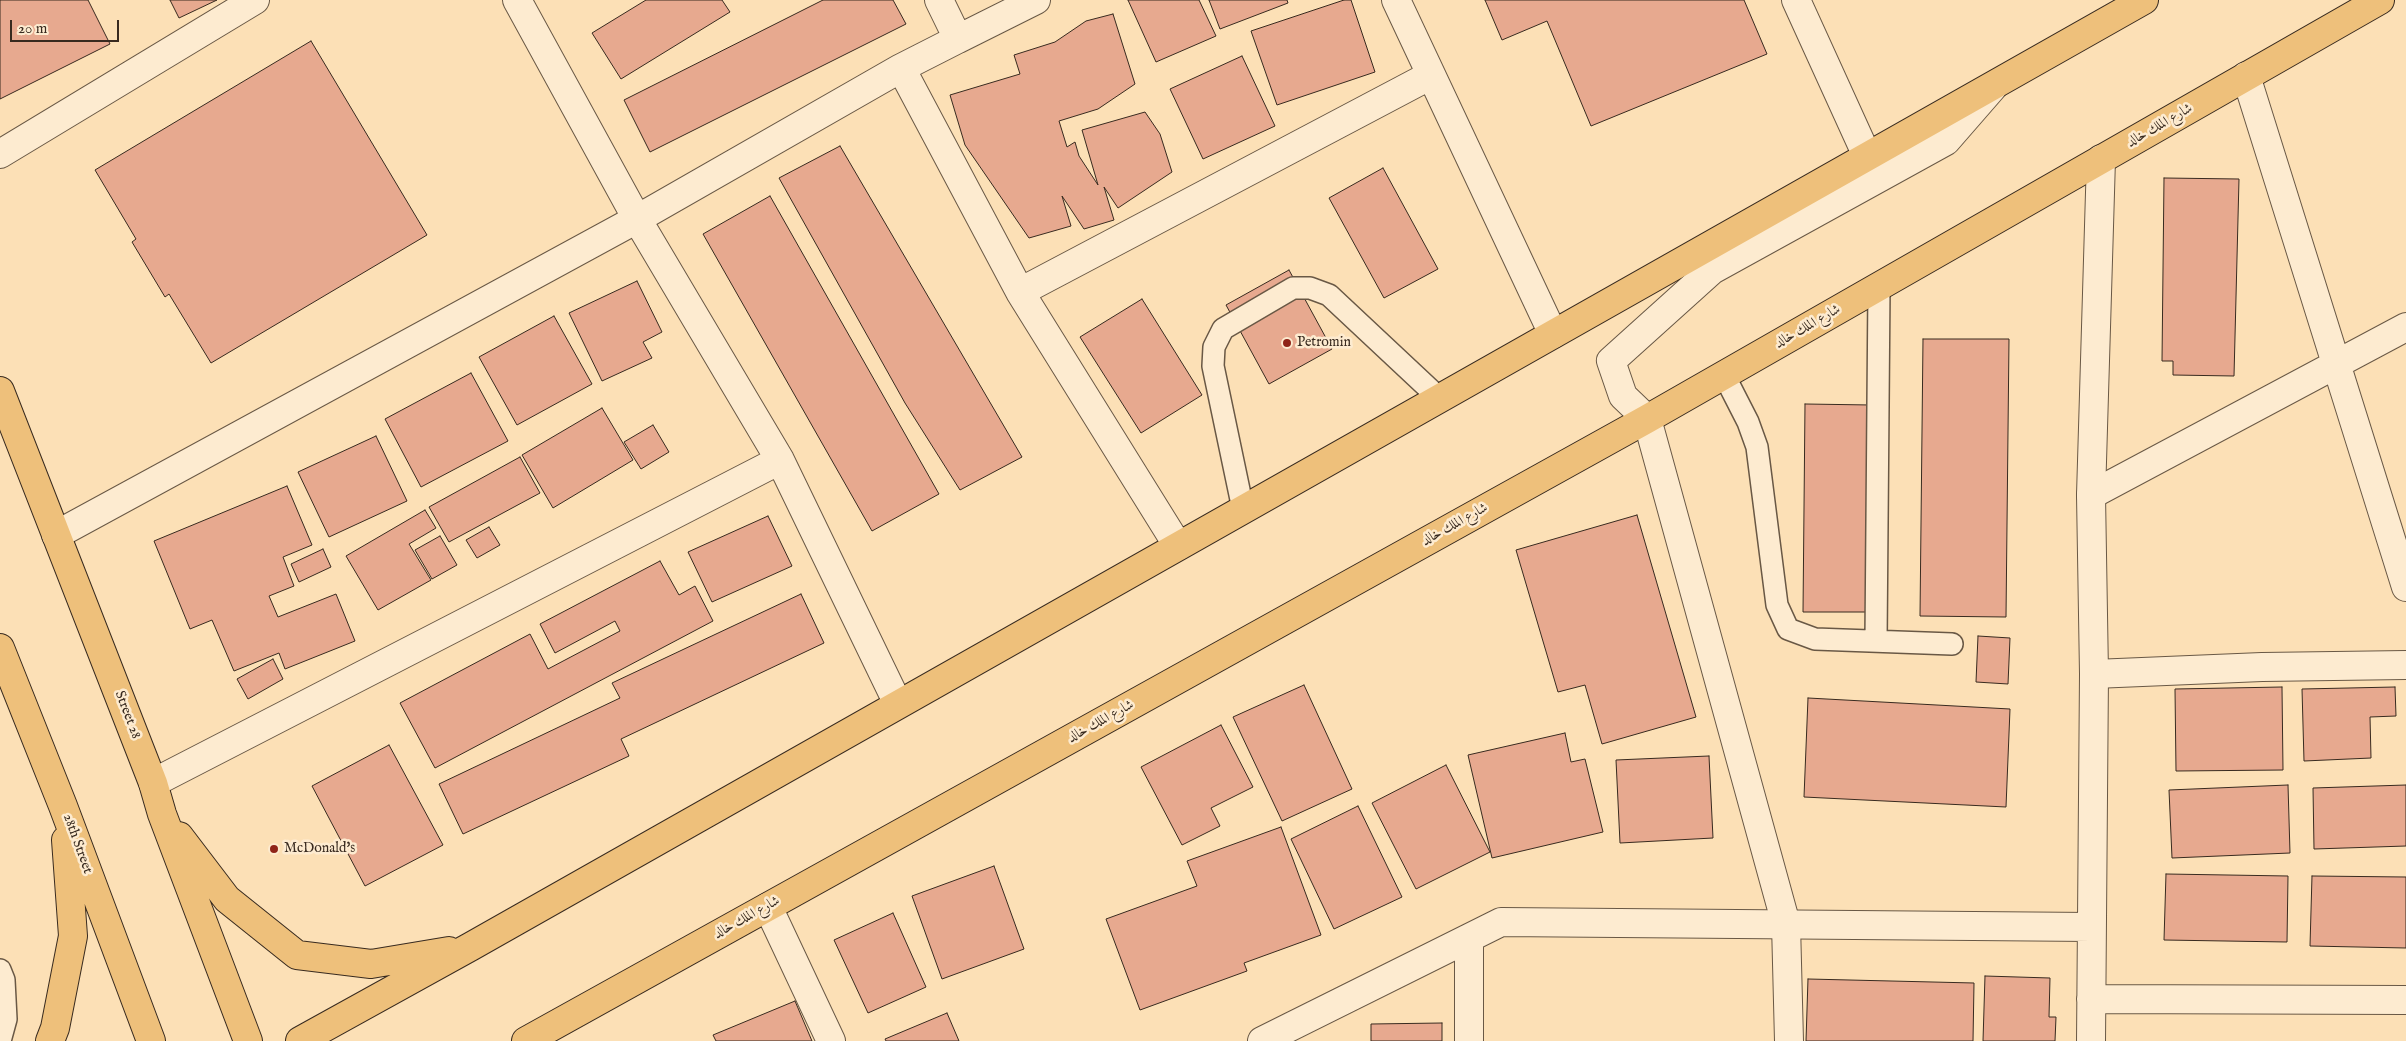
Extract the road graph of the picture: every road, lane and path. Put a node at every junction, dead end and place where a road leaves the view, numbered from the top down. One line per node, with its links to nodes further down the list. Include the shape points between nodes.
1 (255, 0): 14 (street)
2 (517, 0): 17 (street)
3 (939, 0): 9 (street)
4 (1036, 0): 9 (street)
5 (1396, 0): 11 (street)
6 (1796, 0): 15 (street)
7 (2144, 0): 13 (main road)
8 (2380, 0): 12 (main road, شارع الملك خالد)
9 (958, 40): 10 (street)
10 (901, 68): 17 (street); 19 (street)
11 (1431, 75): 19 (street); 21 (street)
12 (2246, 76): 16 (main road, شارع الملك خالد); 22 (street)
13 (1996, 84): 15 (main road); 26 (street, via 1946,141 1712,270 1611,361 1623,396)
14 (0, 154)
15 (1868, 156): 21 (main road)
16 (2101, 159): 18 (main road, شارع الملك خالد); 28 (street)
17 (637, 219): 27 (street); 30 (street)
18 (1879, 287): 23 (main road, شارع الملك خالد); 33 (lane)
19 (1020, 292): 31 (street)
20 (2406, 327): 22 (street)
21 (1553, 334): 25 (main road)
22 (2336, 366): 28 (street); 32 (street)
23 (1724, 375): 26 (main road, شارع الملك خالد); 33 (lane, via 1757,447 1777,605 1788,629 1815,639)
24 (0, 391): 30 (main road, Street 28)
25 (1439, 398): 29 (main road); 29 (lane, via 1329,295 1310,288 1293,288 1223,330 1214,347 1213,366)
26 (1647, 419): 43 (main road, شارع الملك خالد); 44 (street)
27 (780, 460): 39 (street); 40 (street)
28 (2091, 495): 37 (street)
29 (1243, 509): 31 (main road)
30 (56, 535): 40 (main road, Street 28)
31 (1178, 546): 39 (main road)
32 (2406, 587)
33 (1876, 641): 34 (lane)
34 (1952, 644)
35 (0, 648): 38 (main road, 28th Street)
36 (2406, 665): 37 (street, via 2262,666)
37 (2094, 674): 45 (street)
38 (8, 691): 41 (main road, 28th Street)
39 (898, 704): 47 (main road)
40 (153, 783): 42 (main road, Street 28)
41 (63, 806): 52 (main road, via 73,936); 53 (main road, 28th Street)
42 (162, 814): 47 (main road, via 227,899 297,955 371,964); 54 (main road, Street 28)
43 (768, 906): 56 (main road, شارع الملك خالد); 57 (street)
44 (1786, 924): 45 (street); 46 (street, via 1501,922); 60 (street)
45 (2091, 927): 49 (street)
46 (1469, 938): 58 (street); 59 (street)
47 (470, 947): 55 (main road)
48 (0, 970): 51 (lane, via 4,980 6,1019)
49 (2091, 999): 50 (street); 61 (street)
50 (2406, 1000)
51 (0, 1041)
52 (50, 1041)
53 (151, 1041)
54 (248, 1041)
55 (300, 1041)
56 (526, 1041)
57 (831, 1041)
58 (1262, 1041)
59 (1469, 1041)
60 (1789, 1041)
61 (2091, 1041)

